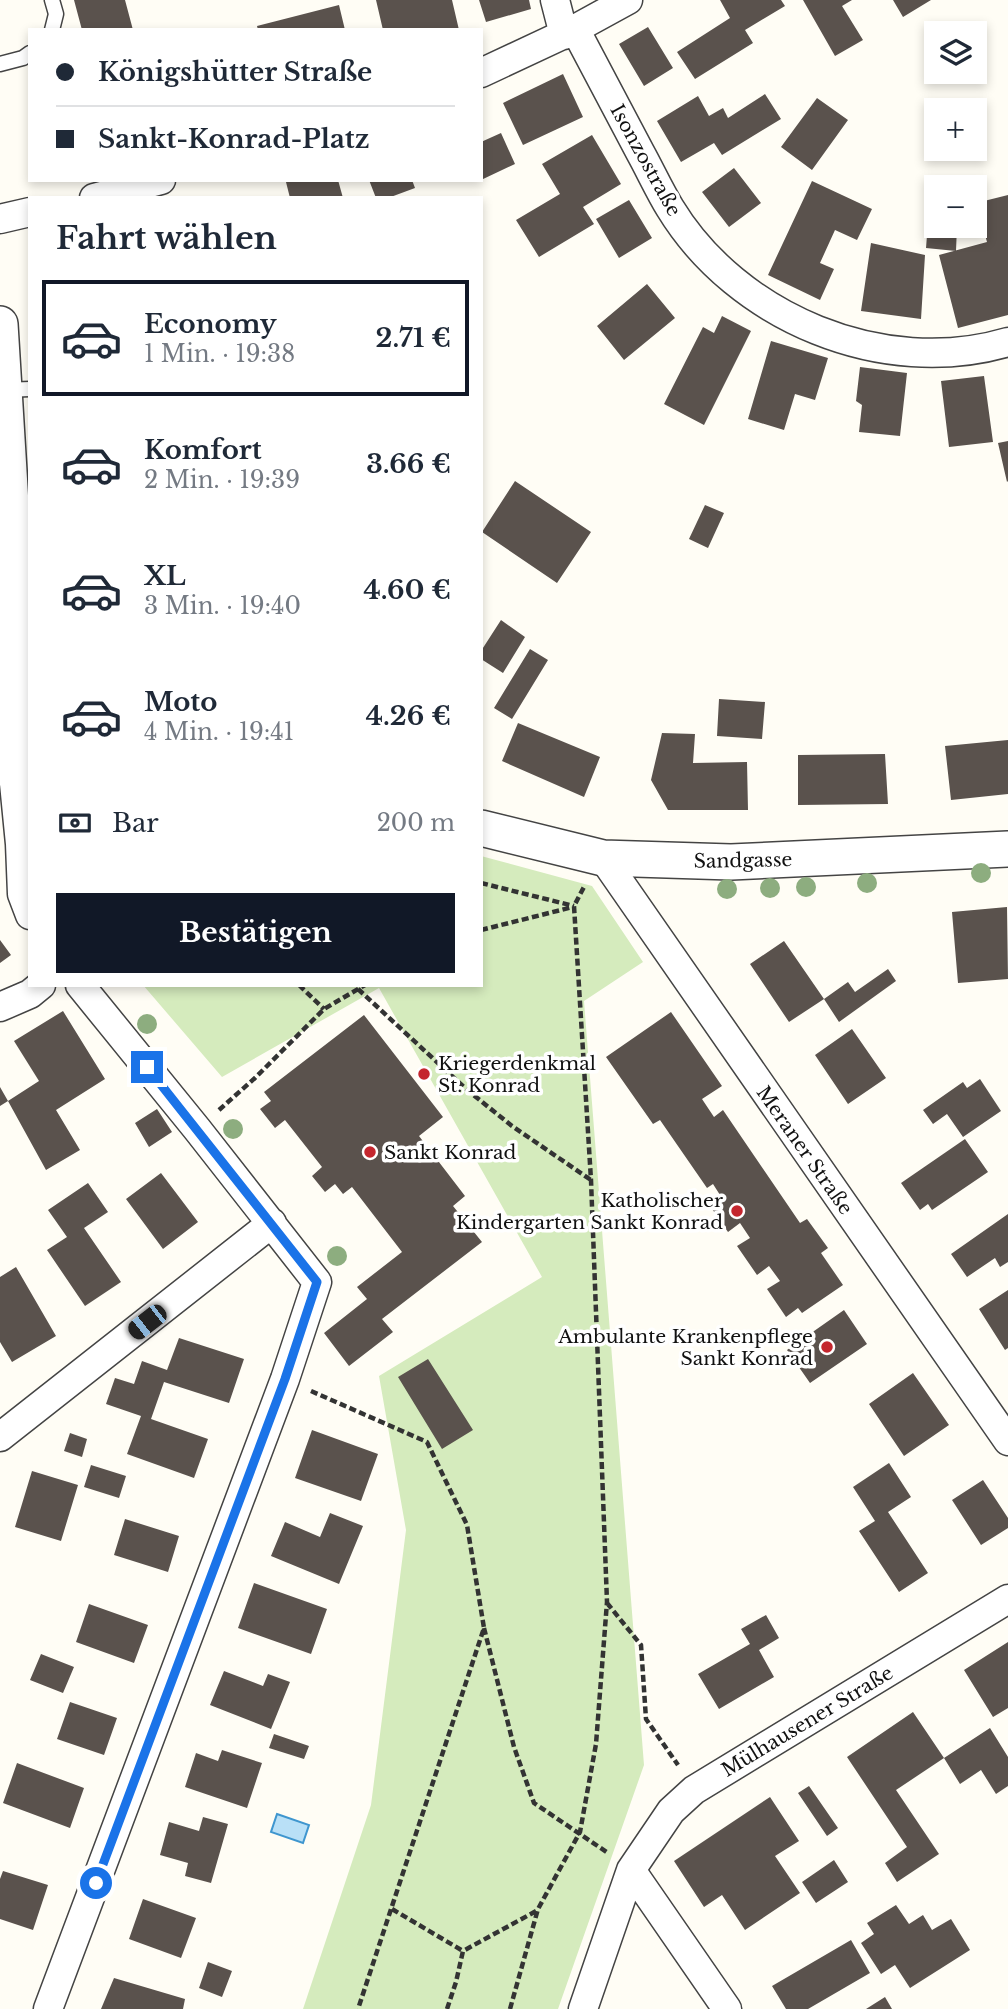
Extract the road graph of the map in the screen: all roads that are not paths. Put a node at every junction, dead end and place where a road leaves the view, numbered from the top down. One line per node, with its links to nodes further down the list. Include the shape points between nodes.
1 (52, 0): 4 (lane, via 56,14)
2 (555, 0): 5 (street, Isonzostraße)
3 (628, 0): 5 (street)
4 (52, 28)
5 (570, 32): 8 (street); 14 (street, Isonzostraße, via 670,209 700,248 739,286 808,327 862,346 958,351)
6 (28, 54): 7 (lane)
7 (0, 64)
8 (483, 71)
9 (154, 182): 10 (street)
10 (101, 196)
11 (28, 212): 12 (street)
12 (0, 219)
13 (0, 324): 15 (street)
14 (1008, 342)
15 (17, 390): 16 (street)
16 (6, 552): 17 (street)
17 (14, 774): 21 (street, via 22,894)
18 (483, 828): 20 (street, Sandgasse)
19 (1008, 849): 20 (street, Sandgasse, via 731,862)
20 (603, 858): 27 (street, Meraner Straße)
21 (28, 910)
22 (39, 987): 24 (street)
23 (82, 987): 25 (street)
24 (0, 1007)
25 (272, 1223): 26 (street); 30 (street, via 317,1282 285,1379)
26 (0, 1437)
27 (1008, 1441)
28 (1008, 1599): 29 (street, Mülhausener Straße, via 694,1790 671,1811)
29 (631, 1870): 31 (street, Mülhausener Straße); 32 (street)
30 (48, 2009)
31 (583, 2009)
32 (727, 2009)

